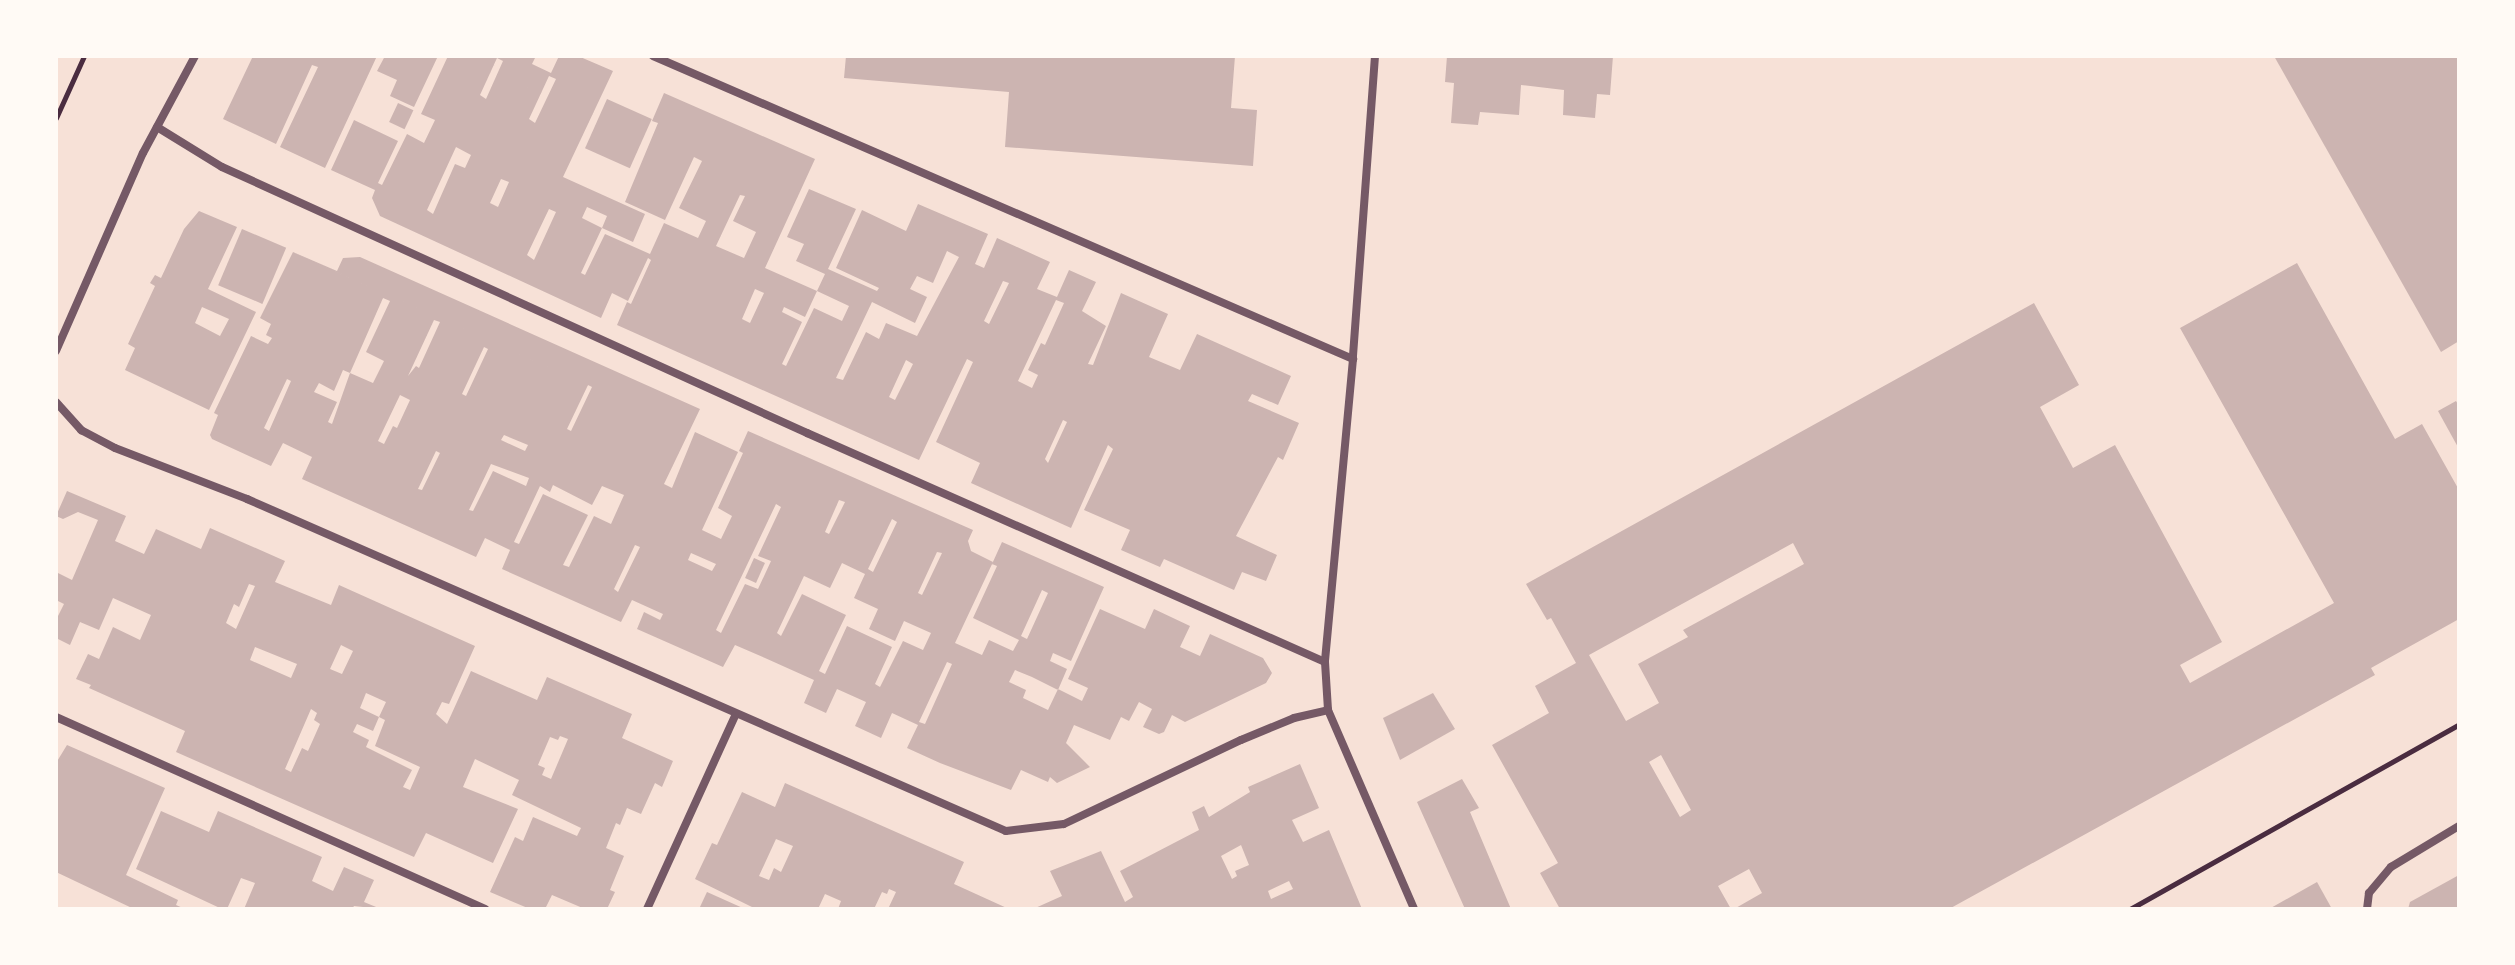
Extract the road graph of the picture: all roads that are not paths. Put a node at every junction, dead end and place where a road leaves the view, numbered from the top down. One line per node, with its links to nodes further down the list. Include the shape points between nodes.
1 (195, 56): 4 (street)
2 (653, 56): 6 (street)
3 (1375, 56): 6 (street)
4 (157, 127): 5 (street); 8 (street, via 222,167)
5 (56, 351)
6 (1353, 359): 8 (street)
7 (56, 402): 10 (street, via 81,430 115,448 247,499)
8 (1325, 662): 9 (street)
9 (1328, 710): 10 (street, via 1241,740 1064,824 1023,832 956,812); 15 (street)
10 (735, 716): 14 (street)
11 (56, 717): 13 (street)
12 (2459, 826): 16 (street, via 2391,867 2369,893)
13 (485, 909)
14 (647, 909)
15 (1414, 909)
16 (2367, 909)

